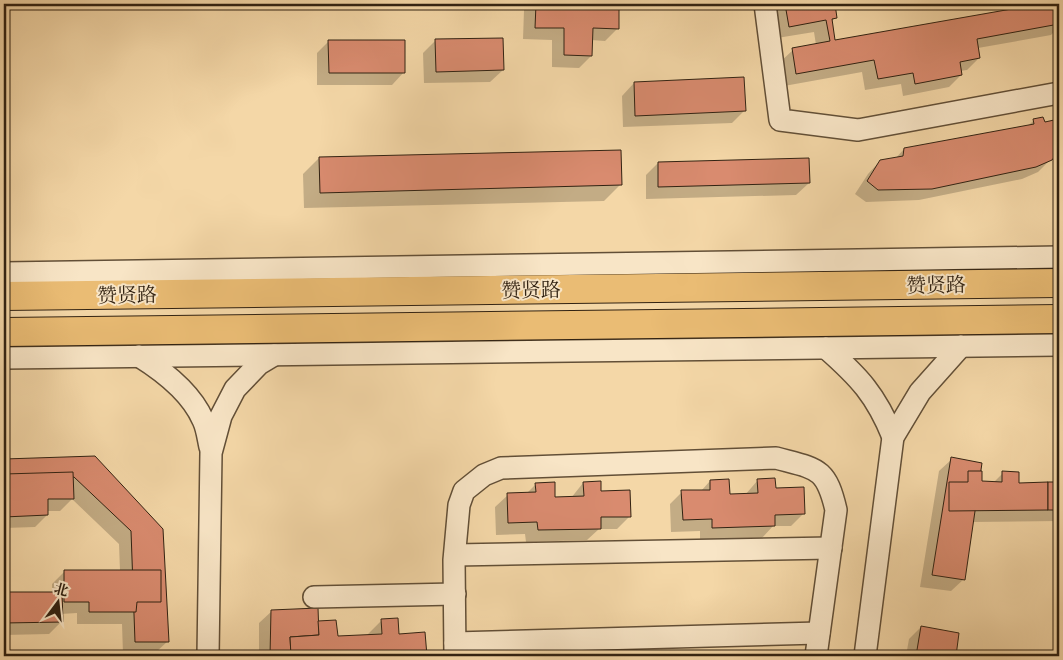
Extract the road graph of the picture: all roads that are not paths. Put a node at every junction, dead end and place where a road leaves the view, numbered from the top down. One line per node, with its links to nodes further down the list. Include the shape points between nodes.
1 (765, 4): 2 (street, via 780,120 858,130)
2 (1059, 93)
3 (1059, 257): 4 (street)
4 (4, 273)
5 (1059, 283): 6 (main road, 赞贤路)
6 (4, 296)
7 (1059, 319): 8 (main road, 赞贤路)
8 (4, 332)
9 (1059, 345): 10 (street)
10 (961, 346): 11 (street); 15 (street, via 920,392)
11 (826, 348): 12 (street); 15 (street, via 872,394)
12 (274, 354): 13 (street); 16 (street, via 247,376 231,397 221,416)
13 (138, 356): 14 (street); 16 (street, via 167,376 192,402 204,420)
14 (4, 358)
15 (893, 436): 25 (street)
16 (211, 453): 23 (street)
17 (831, 548): 18 (street); 18 (street, via 836,510 824,475 804,465 776,458 501,468 484,475 464,491 459,506); 21 (street)
18 (455, 555): 19 (street)
19 (455, 594): 20 (street); 22 (street)
20 (314, 597)
21 (819, 633): 22 (street); 24 (street)
22 (455, 649)
23 (208, 656)
24 (816, 656)
25 (865, 656)

